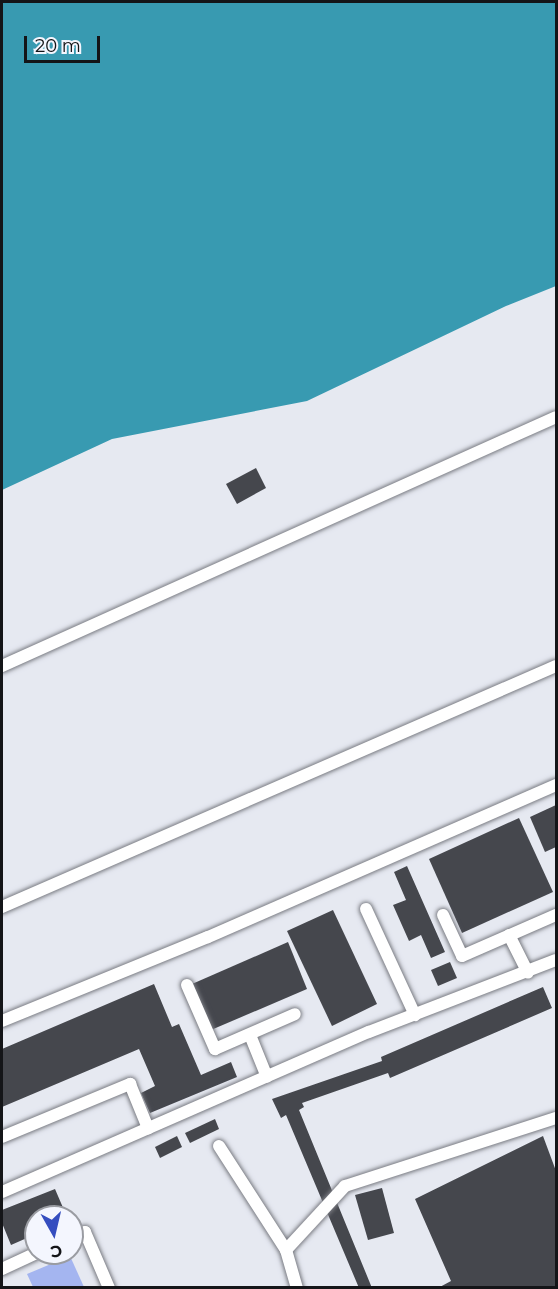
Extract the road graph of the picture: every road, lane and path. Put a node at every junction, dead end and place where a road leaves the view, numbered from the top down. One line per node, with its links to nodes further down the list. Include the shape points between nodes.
1 (556, 417): 2 (lane)
2 (2, 666)
3 (556, 666): 5 (lane)
4 (556, 785): 15 (lane, via 208,937)
5 (2, 906)
6 (366, 909): 14 (lane)
7 (443, 915): 9 (lane, via 462,956)
8 (556, 915): 9 (lane)
9 (509, 935): 11 (lane)
10 (556, 960): 11 (lane)
11 (528, 973): 14 (lane)
12 (187, 985): 16 (lane, via 215,1049)
13 (295, 1014): 16 (lane)
14 (415, 1015): 17 (lane)
15 (2, 1021)
16 (250, 1035): 17 (lane)
17 (267, 1077): 19 (lane)
18 (554, 1123): 24 (lane, via 345,1185)
19 (148, 1128): 20 (lane, via 130,1084); 22 (lane)
20 (2, 1137)
21 (219, 1146): 24 (lane)
22 (2, 1192)
23 (84, 1232): 27 (lane)
24 (286, 1251): 28 (lane)
25 (24, 1259): 26 (lane)
26 (2, 1269)
27 (109, 1287)
28 (297, 1287)

